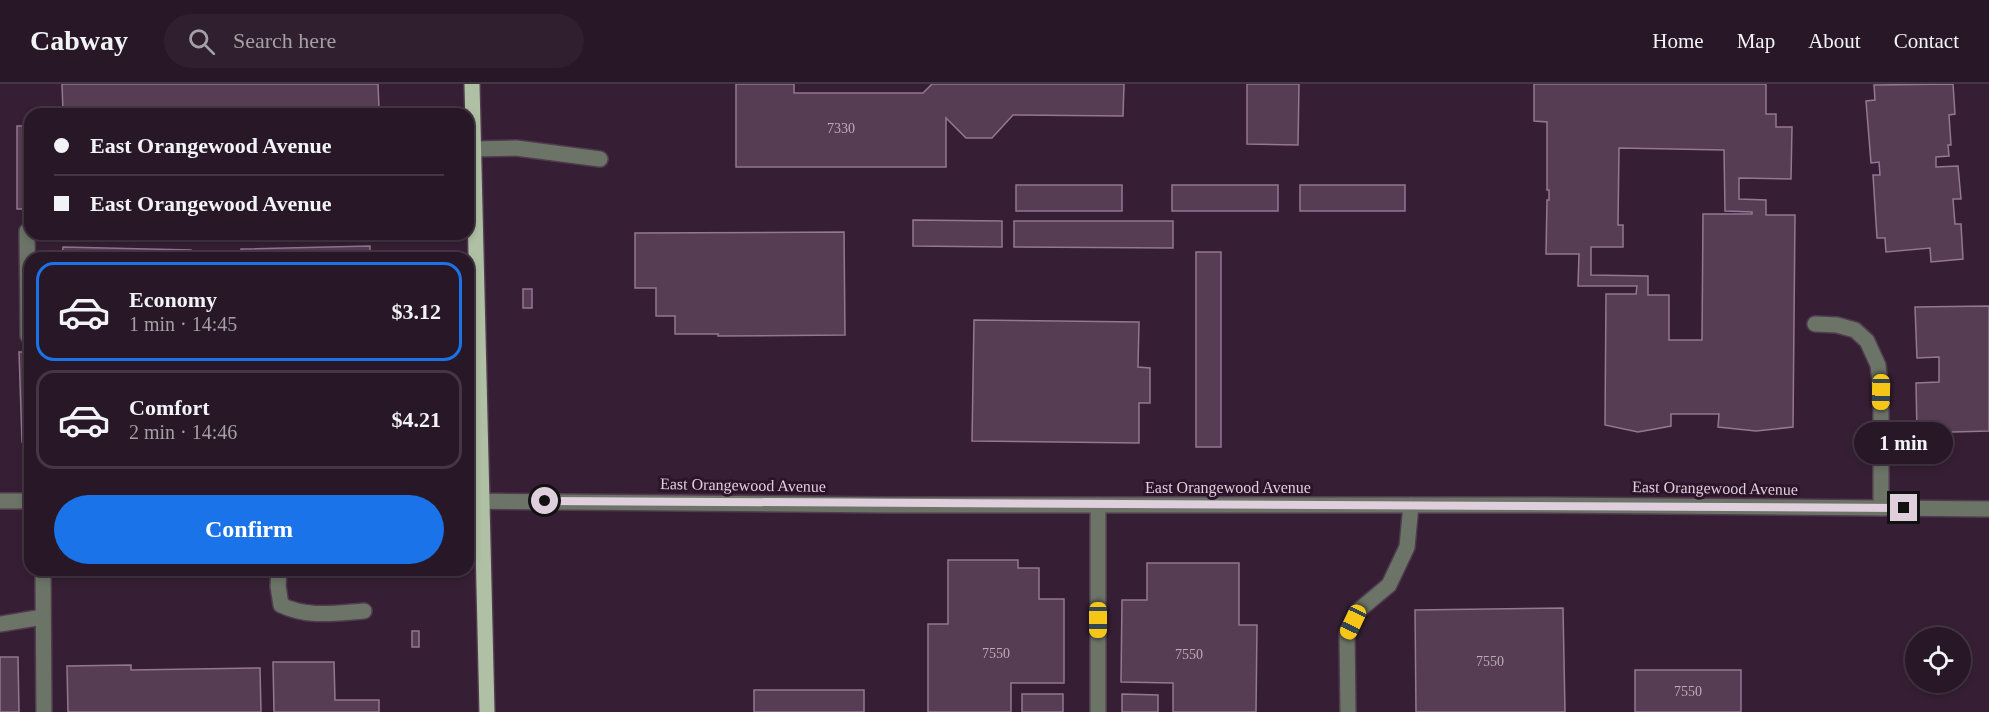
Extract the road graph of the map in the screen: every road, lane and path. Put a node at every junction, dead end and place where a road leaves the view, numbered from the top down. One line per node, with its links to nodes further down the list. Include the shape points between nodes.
1 (472, 84): 2 (main road)
2 (472, 108)
3 (474, 149): 4 (street, via 516,148)
4 (600, 159)
5 (1815, 324): 12 (street, via 1855,330 1867,341 1878,365)
6 (474, 432): 9 (main road)
7 (0, 501): 8 (street)
8 (24, 501)
9 (475, 501): 11 (street, East Orangewood Avenue); 20 (main road)
10 (1411, 504): 11 (street, East Orangewood Avenue); 12 (street, East Orangewood Avenue); 22 (street, via 1407,547 1389,585 1358,611 1347,633)
11 (1098, 505): 21 (street)
12 (1881, 508): 13 (street, East Orangewood Avenue)
13 (1989, 509)
14 (43, 576): 17 (street)
15 (279, 576): 16 (street, via 281,605 293,611)
16 (364, 611)
17 (43, 617): 18 (street); 19 (street)
18 (0, 624)
19 (44, 712)
20 (487, 712)
21 (1098, 712)
22 (1348, 712)

